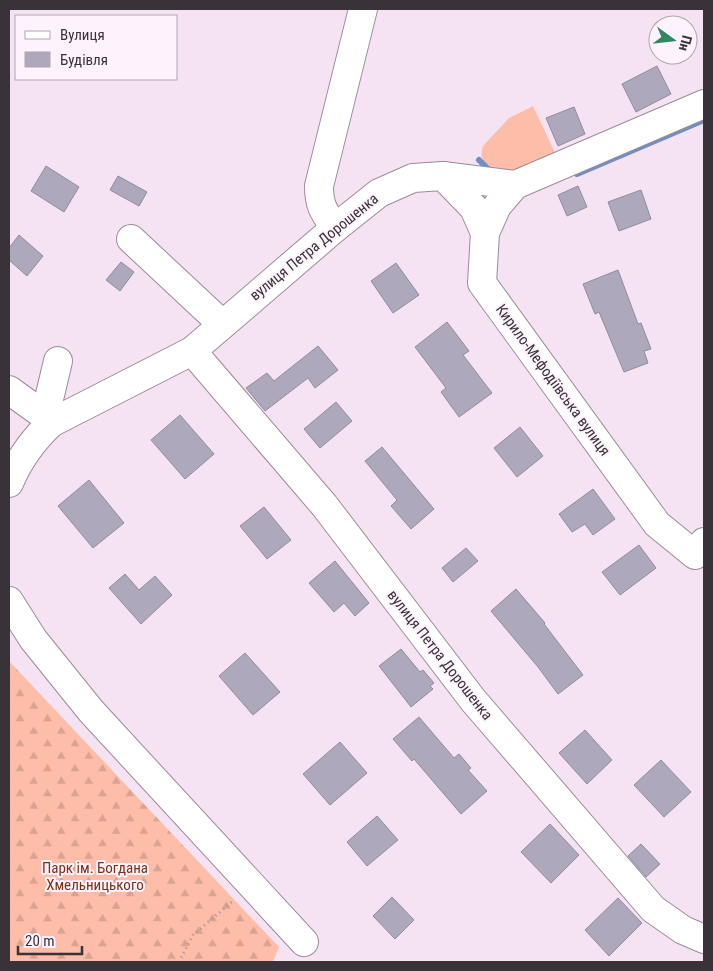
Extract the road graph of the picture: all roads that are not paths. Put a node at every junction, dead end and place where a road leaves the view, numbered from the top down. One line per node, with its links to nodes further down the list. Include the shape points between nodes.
1 (363, 9): 5 (street, via 320,186 322,209)
2 (704, 104): 4 (street)
3 (443, 176): 4 (street, вулиця Петра Дорошенка); 5 (street, вулиця Петра Дорошенка, via 413,178 379,193); 6 (street, via 474,208)
4 (515, 185): 6 (street, Кирило-Мефодіївська вулиця, via 497,206)
5 (335, 228): 8 (street, вулиця Петра Дорошенка)
6 (485, 234): 14 (street, Кирило-Мефодіївська вулиця, via 482,283 657,524)
7 (131, 239): 8 (street)
8 (222, 324): 9 (street, вулиця Петра Дорошенка)
9 (192, 351): 12 (street, вулиця Петра Дорошенка); 16 (street, вулиця Петра Дорошенка, via 324,505 473,700 653,910 683,930)
10 (58, 361): 12 (street)
11 (9, 390): 12 (street)
12 (48, 419): 13 (street, вулиця Петра Дорошенка, via 18,462)
13 (9, 483)
14 (699, 549)
15 (9, 601): 17 (street, via 33,639 91,711)
16 (704, 939)
17 (304, 942)

